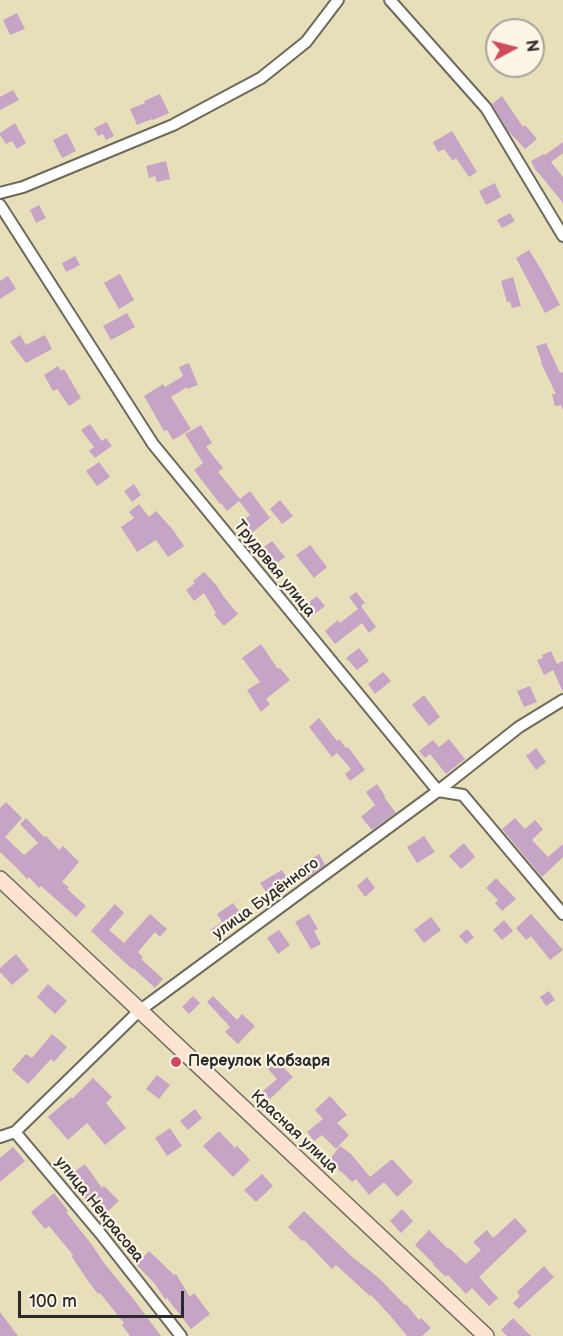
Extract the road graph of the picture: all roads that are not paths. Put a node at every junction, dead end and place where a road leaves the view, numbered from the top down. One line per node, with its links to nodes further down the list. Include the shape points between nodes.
1 (338, 0): 3 (street, via 306,42 261,78 173,124)
2 (390, 0): 5 (street, via 486,108)
3 (0, 193)
4 (0, 205): 7 (street, Трудовая улица, via 153,444)
5 (563, 236)
6 (563, 700): 7 (street, улица Будённого, via 519,727)
7 (438, 791): 9 (street, via 463,795); 10 (street, улица Будённого)
8 (0, 879): 10 (main road, Красная улица)
9 (563, 914)
10 (139, 1011): 11 (street, улица Будённого); 14 (main road, Красная улица)
11 (15, 1132): 12 (street, улица Будённого); 13 (street, улица Некрасова)
12 (0, 1137)
13 (181, 1336)
14 (486, 1336)

